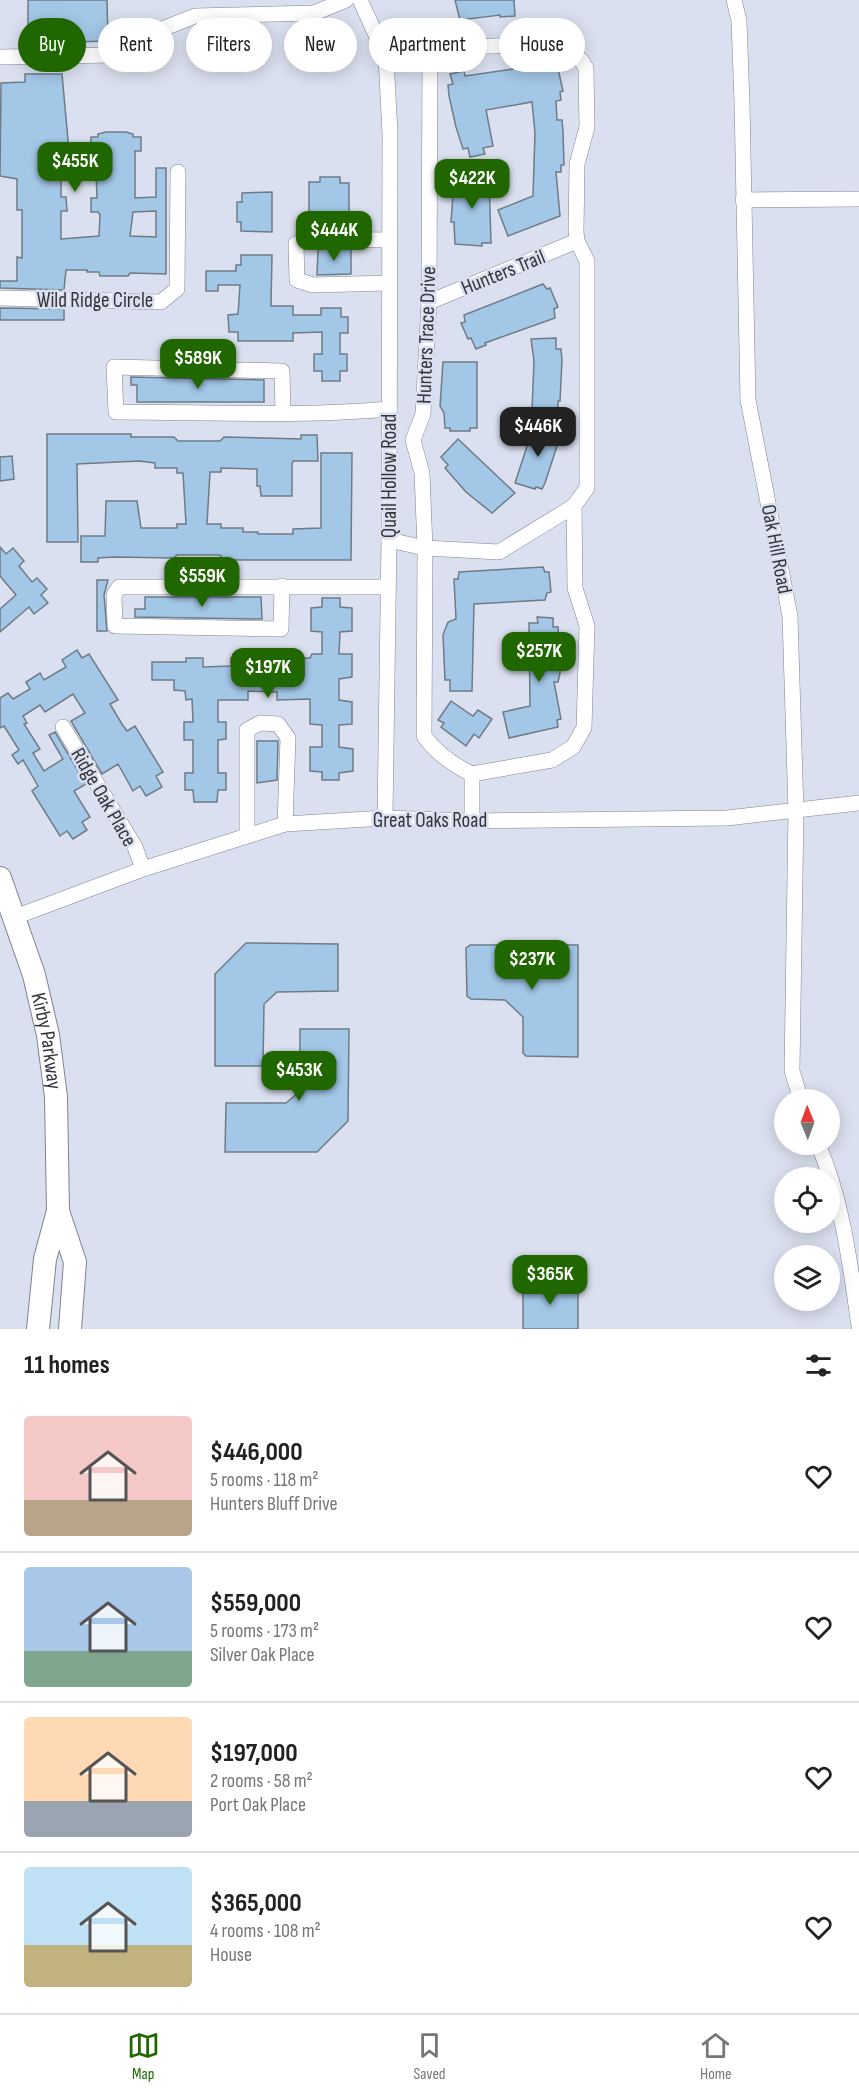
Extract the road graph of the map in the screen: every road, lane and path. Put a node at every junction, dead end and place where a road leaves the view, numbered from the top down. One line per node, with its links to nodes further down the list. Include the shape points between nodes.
1 (346, 0): 6 (street, via 314,13 195,16 114,55)
2 (360, 0): 4 (street)
3 (735, 0): 11 (street, Oak Hill Road, via 739,21)
4 (369, 20)
5 (487, 46): 13 (street, via 559,44 586,68 587,127 577,164)
6 (0, 57)
7 (387, 72): 12 (street, Quail Hollow Road)
8 (430, 72): 16 (street, Hunters Trace Drive)
9 (178, 172): 15 (street, Wild Ridge Circle, via 177,289 161,302)
10 (859, 199): 11 (street)
11 (743, 200): 27 (street, Oak Hill Road, via 748,400 790,616)
12 (390, 240): 14 (street, Quail Hollow Road); 14 (street, via 312,239 296,244 297,280 313,285)
13 (577, 241): 16 (street, Hunters Trail); 19 (street, via 587,261 587,488)
14 (390, 283): 17 (street, Quail Hollow Road)
15 (0, 298)
16 (429, 302): 21 (street, Hunters Trace Drive, via 423,414 413,440 422,472)
17 (389, 410): 18 (street); 20 (street, Quail Hollow Road)
18 (283, 412): 18 (street, via 116,412 114,366 282,371)
19 (574, 506): 21 (street, via 499,552); 25 (street, via 575,588 587,626 584,728 573,747 552,760)
20 (389, 540): 21 (street); 23 (street, Quail Hollow Road)
21 (425, 549): 25 (street, Hunters Trace Drive, via 424,736 454,765)
22 (282, 586): 22 (street, via 282,629 116,626 114,595 119,587); 23 (street)
23 (387, 587): 28 (street, Quail Hollow Road)
24 (63, 727): 32 (street, Ridge Oak Place, via 135,848)
25 (472, 774): 29 (street)
26 (859, 803): 27 (street, Great Oaks Road)
27 (796, 811): 29 (street, Great Oaks Road, via 727,818); 35 (street, Oak Hill Road, via 792,1071)
28 (385, 818): 29 (street, Great Oaks Road); 30 (street, Great Oaks Road)
29 (472, 821)
30 (285, 824): 31 (street, Great Oaks Road); 31 (street, via 288,738 278,724 260,723 247,730)
31 (247, 836): 32 (street, Great Oaks Road)
32 (143, 869): 34 (street, Great Oaks Road)
33 (0, 878): 34 (main road, Kirby Parkway)
34 (15, 917): 37 (main road, Kirby Parkway, via 34,975 52,1066 58,1128)
35 (798, 1089)
36 (823, 1155): 38 (street, via 844,1231)
37 (58, 1211): 39 (main road, Kirby Parkway, via 45,1259); 40 (main road, Kirby Parkway, via 75,1262)
38 (859, 1326)
39 (38, 1329)
40 (70, 1329)

